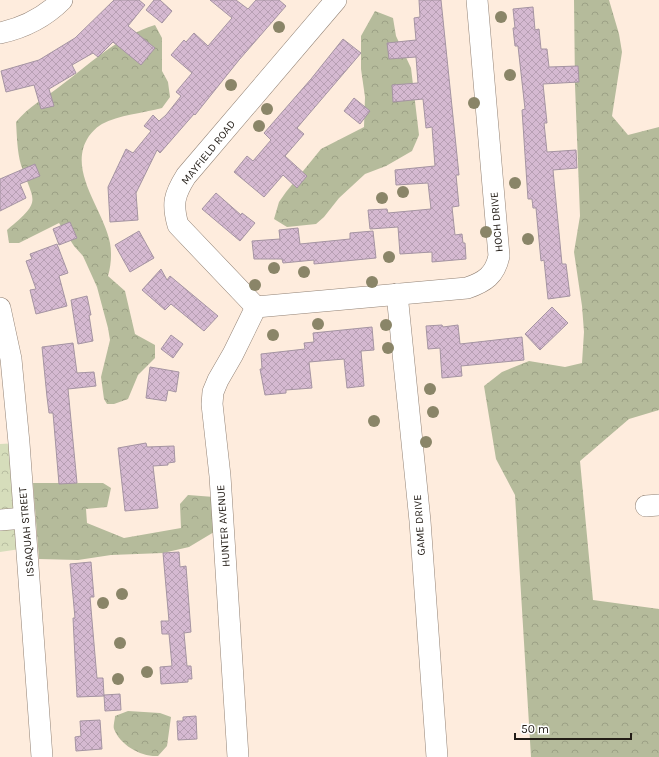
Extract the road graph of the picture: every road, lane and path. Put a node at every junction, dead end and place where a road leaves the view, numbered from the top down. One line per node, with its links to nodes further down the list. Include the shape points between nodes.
1 (62, 0): 4 (street, via 33,22)
2 (336, 0): 6 (street, MAYFIELD ROAD, via 186,176 174,201 178,225)
3 (477, 0): 5 (street, HOCH DRIVE, via 499,254 497,265 491,276 467,288)
4 (0, 33)
5 (398, 294): 6 (street, HOCH DRIVE); 12 (street, GAME DRIVE, via 420,522)
6 (256, 307): 11 (street, HUNTER AVENUE, via 218,380 212,404)
7 (0, 308): 8 (street, ISSAQUAH STREET, via 10,359)
8 (24, 518): 9 (street); 10 (street, ISSAQUAH STREET)
9 (0, 520)
10 (42, 757)
11 (238, 757)
12 (437, 757)

